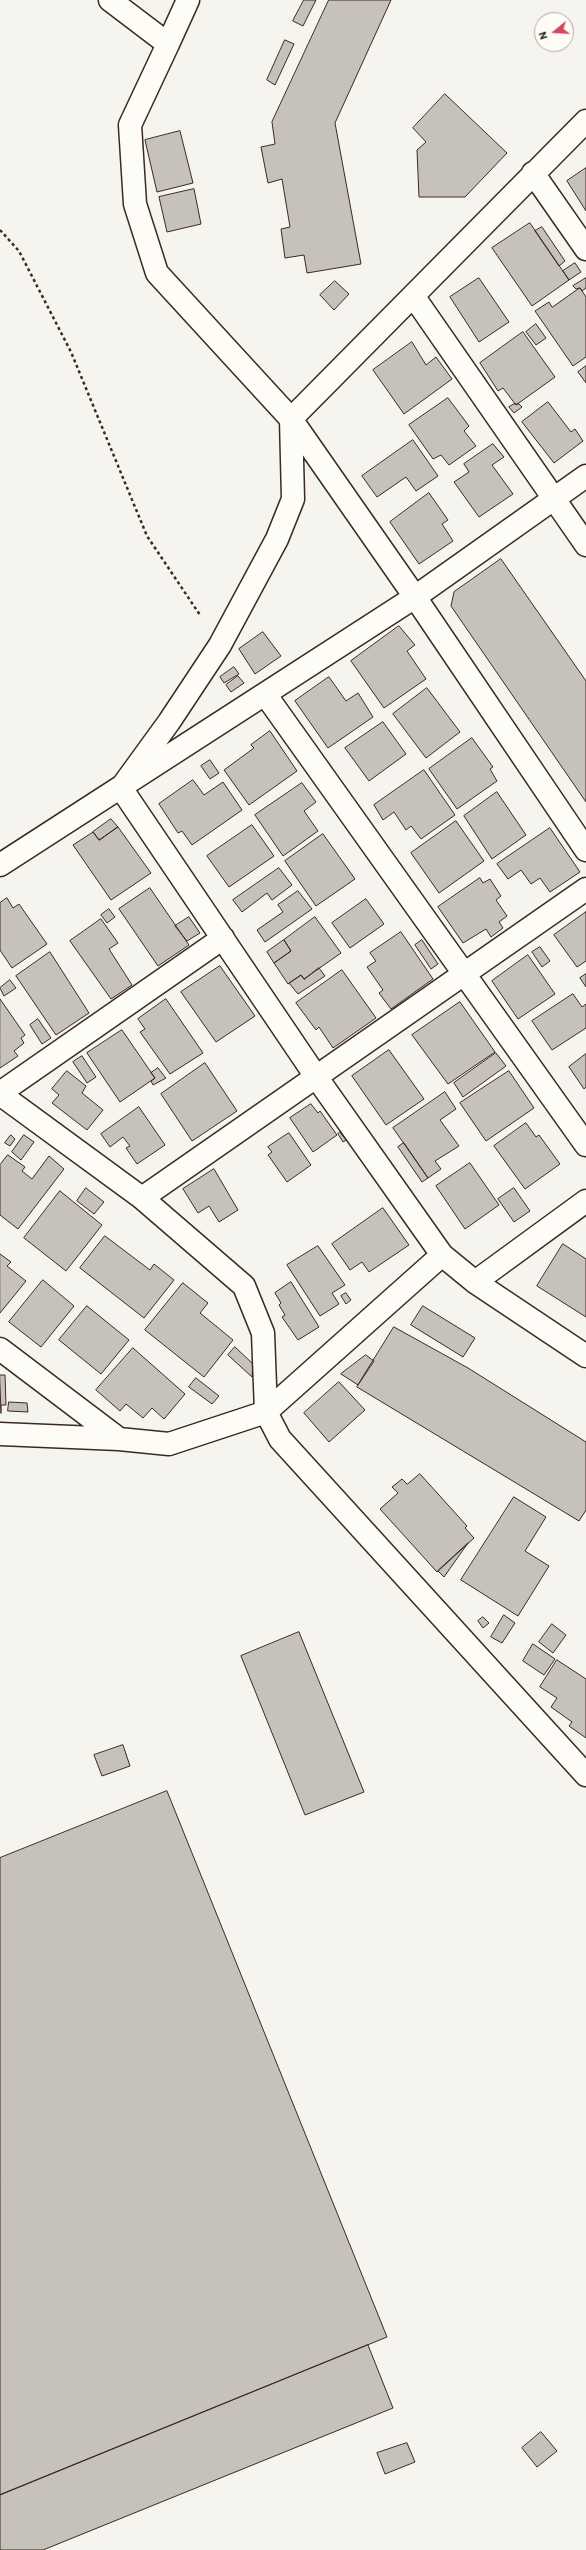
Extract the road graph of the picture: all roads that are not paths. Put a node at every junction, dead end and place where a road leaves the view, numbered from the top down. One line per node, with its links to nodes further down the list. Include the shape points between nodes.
1 (110, 0): 3 (street)
2 (188, 0): 3 (street)
3 (168, 44): 8 (street, via 130,126 135,204 157,273)
4 (586, 121): 5 (street)
5 (532, 173): 6 (street); 7 (street)
6 (586, 249)
7 (414, 297): 8 (street); 10 (street)
8 (291, 420): 12 (street); 14 (street, via 293,499 277,539 220,645)
9 (586, 476): 10 (street)
10 (553, 499): 11 (street); 12 (street)
11 (586, 545)
12 (415, 597): 13 (street); 15 (street)
13 (265, 694): 14 (street); 19 (street)
14 (121, 788): 16 (street); 18 (street)
15 (586, 850)
16 (0, 865)
17 (586, 889): 19 (street)
18 (223, 938): 20 (street); 21 (street)
19 (464, 974): 20 (street); 22 (street)
20 (317, 1078): 23 (street); 25 (street)
21 (0, 1094): 23 (street)
22 (586, 1145)
23 (142, 1198): 29 (street, via 244,1286 263,1333)
24 (586, 1201): 26 (street)
25 (442, 1256): 26 (street); 29 (street)
26 (475, 1282): 28 (street)
27 (0, 1349): 31 (street)
28 (586, 1356)
29 (266, 1412): 31 (street, via 169,1444); 32 (street, via 280,1439)
30 (0, 1434): 31 (street)
31 (119, 1439)
32 (586, 1775)

